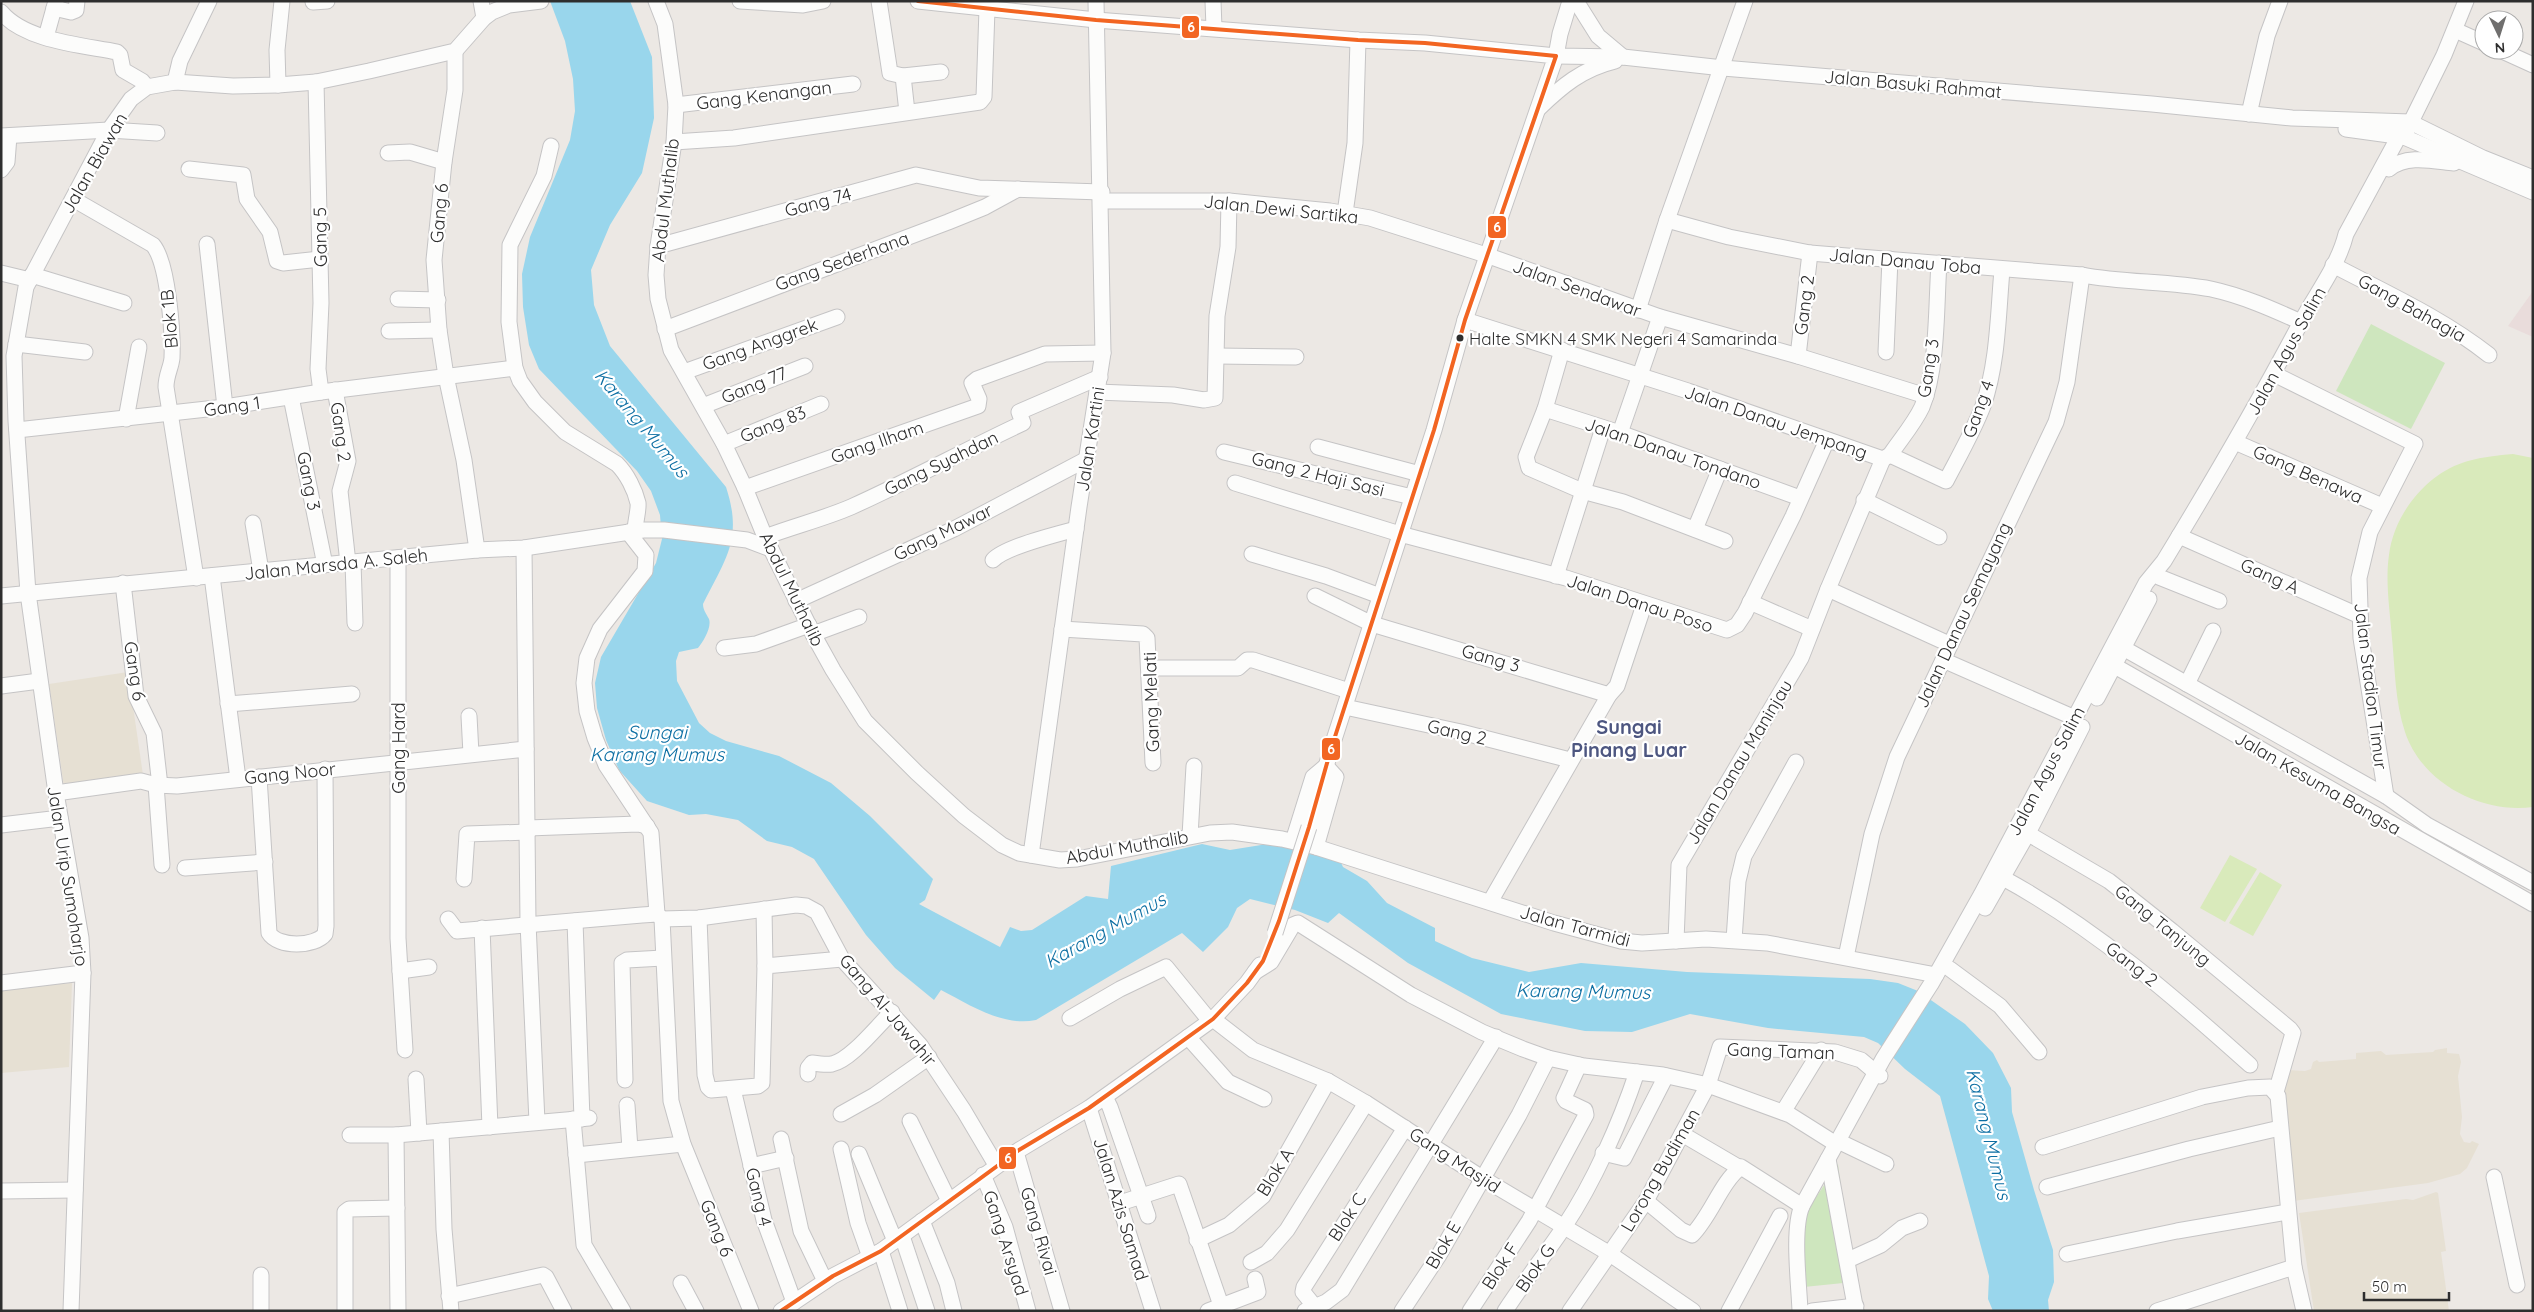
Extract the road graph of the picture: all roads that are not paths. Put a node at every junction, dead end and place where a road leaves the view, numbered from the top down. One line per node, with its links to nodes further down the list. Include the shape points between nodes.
1 (77, 1): 18 (street, via 76,10 71,12)
2 (209, 1): 35 (street, via 180,61)
3 (282, 1): 38 (street, via 277,50)
4 (481, 1): 22 (street)
5 (541, 1): 22 (street, via 509,6)
6 (740, 1): 7 (street, via 803,5)
7 (822, 1)
8 (880, 1): 34 (street, via 890,73)
9 (918, 1): 20 (street, Jalan Basuki Rahmat)
10 (1096, 1): 23 (street, Jalan Kartini)
11 (1213, 1): 24 (street)
12 (1570, 1): 30 (street)
13 (1576, 1): 31 (street, via 1598,36)
14 (1745, 1): 32 (street)
15 (2280, 1): 43 (street, via 2267,36)
16 (2466, 1): 25 (street, Jalan Agus Salim)
17 (659, 2): 40 (street, Abdul Muthalib, via 669,45)
18 (55, 4): 26 (street)
19 (1008, 6): 20 (street, Jalan Basuki Rahmat); 23 (street, Jalan Basuki Rahmat)
20 (987, 9): 41 (street, via 982,100)
21 (1, 12): 26 (street, via 11,23)
22 (484, 18): 29 (street)
23 (1096, 20): 24 (street, Jalan Basuki Rahmat); 61 (street, Jalan Kartini)
24 (1214, 28): 28 (street, Jalan Basuki Rahmat)
25 (2455, 30): 27 (street); 45 (street, Jalan Agus Salim)
26 (46, 36): 39 (street, via 117,52 125,72 142,80)
27 (2474, 39)
28 (1358, 40): 30 (street, Jalan Basuki Rahmat); 64 (street, via 1355,143)
29 (455, 51): 36 (street); 53 (street, Gang 6, via 455,97)
30 (1556, 56): 31 (street, Jalan Basuki Rahmat); 42 (street)
31 (1626, 57): 32 (street, Jalan Basuki Rahmat); 42 (street, via 1577,75)
32 (1723, 68): 43 (street, Jalan Basuki Rahmat); 65 (street)
33 (940, 72): 34 (street)
34 (903, 76): 41 (street)
35 (175, 82): 38 (street); 39 (street)
36 (316, 82): 38 (street); 71 (street, Gang 5)
37 (853, 84): 40 (street, Gang Kenangan)
38 (278, 85)
39 (146, 87): 46 (street, Jalan Biawan, via 131,99)
40 (676, 105): 50 (street, Abdul Muthalib)
41 (907, 112): 50 (street, via 734,138)
42 (1535, 112): 70 (street)
43 (2250, 114): 44 (street, Jalan Basuki Rahmat)
44 (2292, 118): 45 (street, Jalan Basuki Rahmat); 49 (street, Jalan Basuki Rahmat)
45 (2410, 122): 49 (street, Jalan Agus Salim); 58 (street)
46 (109, 130): 47 (street); 48 (street); 62 (street, Jalan Biawan)
47 (157, 133)
48 (5, 136): 56 (street, via 7,162)
49 (2402, 137): 54 (street, Jalan Basuki Rahmat); 55 (street); 68 (street, Jalan Agus Salim, via 2346,234)
50 (674, 142): 67 (street, Abdul Muthalib)
51 (550, 146): 101 (street, via 544,176 510,245 509,322)
52 (388, 153): 53 (street, via 410,152)
53 (444, 162): 80 (street, Gang 6, via 434,260)
54 (2470, 165): 55 (street, via 2417,160 2398,163); 60 (street, Jalan Basuki Rahmat)
55 (2389, 169): 68 (street, via 2353,238)
56 (1, 170)
57 (189, 170): 71 (street, via 243,175 246,196 270,232 277,261)
58 (2533, 178)
59 (1020, 189): 61 (street); 67 (street, Gang 74, via 979,188 916,175); 87 (street, Gang Sederhana, via 985,207)
60 (2533, 192)
61 (1101, 197): 63 (street, Jalan Dewi Sartika); 95 (street, Jalan Kartini)
62 (72, 199): 78 (street, Jalan Biawan); 114 (street, Blok 1B, via 153,245 160,253 172,359 166,379)
63 (1229, 200): 64 (street, Jalan Dewi Sartika); 97 (street, via 1228,247 1217,316)
64 (1346, 213): 70 (street, Jalan Dewi Sartika)
65 (1667, 220): 69 (street, Jalan Danau Toba, via 1729,237); 82 (street)
66 (207, 244): 112 (street)
67 (658, 246): 87 (street, Abdul Muthalib, via 658,299)
68 (2343, 246): 74 (street, Jalan Agus Salim)
69 (1810, 253): 72 (street, Jalan Danau Toba); 98 (street, Gang 2)
70 (1486, 255): 82 (street, Jalan Sendawar); 85 (street)
71 (320, 259): 107 (street, Gang 5, via 318,369)
72 (1890, 259): 73 (street, Jalan Danau Toba); 94 (street)
73 (1939, 263): 75 (street, Jalan Danau Toba); 108 (street, Gang 3, via 1932,370)
74 (2334, 265): 86 (street, Jalan Agus Salim); 96 (street, Gang Bahagia)
75 (2002, 270): 77 (street, Jalan Danau Toba); 124 (street, Gang 4, via 1988,388 1971,434 1946,481)
76 (1, 273): 78 (street)
77 (2082, 275): 86 (street, Jalan Danau Toba, via 2210,289 2236,295); 175 (street, Jalan Danau Semayang, via 2067,382 2056,422)
78 (31, 278): 81 (street); 92 (street, Jalan Biawan)
79 (398, 299): 80 (street)
80 (438, 300): 88 (street, Gang 6)
81 (124, 303)
82 (1638, 310): 84 (street, Jalan Sendawar)
83 (837, 317): 102 (street, Gang Anggrek)
84 (1660, 317): 98 (street, Jalan Sendawar); 105 (street)
85 (1465, 320): 91 (street, Jalan Danau Jempang); 127 (street)
86 (2301, 322): 103 (street, Jalan Agus Salim)
87 (665, 329): 102 (street, Abdul Muthalib, via 671,350)
88 (439, 330): 89 (street); 104 (street, Gang 6)
89 (389, 332)
90 (139, 347): 115 (street)
91 (1562, 350): 105 (street, Jalan Danau Jempang); 113 (street)
92 (10, 352): 93 (street); 116 (street, Jalan Biawan)
93 (85, 352)
94 (1886, 352)
95 (1103, 353): 106 (street, Jalan Kartini); 129 (street, Gang Ilham, via 1045,354 977,379 972,383 980,401 978,406)
96 (2490, 354)
97 (1217, 356): 99 (street); 106 (street, via 1216,395 1212,399 1128,392)
98 (1798, 356): 108 (street, Jalan Sendawar)
99 (1296, 357)
100 (805, 366): 111 (street, Gang 77)
101 (515, 368): 104 (street, Gang 1); 138 (street, via 535,402 565,432 624,471 638,504 634,519)
102 (684, 372): 111 (street, Abdul Muthalib)
103 (2274, 374): 120 (street, Jalan Agus Salim); 134 (street, Jalan Stadion Timur, via 2415,444)
104 (446, 376): 107 (street, Gang 1); 145 (street, via 464,460)
105 (1641, 376): 118 (street); 119 (street, Jalan Danau Jempang)
106 (1098, 385): 125 (street, Jalan Kartini); 143 (street, Gang Syahdan, via 1019,412 1023,423 872,497 810,520)
107 (328, 391): 109 (street, Gang 1); 150 (street, Gang 2, via 348,461 340,491)
108 (1926, 396): 124 (street, Gang 3, via 1921,410)
109 (291, 397): 112 (street, Gang 1); 151 (street, Gang 3)
110 (821, 404): 121 (street, Gang 83)
111 (703, 406): 121 (street, Abdul Muthalib)
112 (225, 407): 114 (street, Gang 1)
113 (1546, 409): 117 (street, Jalan Danau Tondano); 130 (street, via 1526,463 1532,471)
114 (170, 414): 115 (street, Gang 1); 156 (street, Blok 1B)
115 (126, 418): 116 (street, Gang 1)
116 (11, 425): 159 (street, Jalan Biawan)
117 (1603, 428): 118 (street, Jalan Danau Tondano); 130 (street)
118 (1620, 432): 126 (street, Jalan Danau Tondano)
119 (1827, 440): 124 (street, Jalan Danau Jempang); 132 (street, Jalan Danau Poso)
120 (2235, 442): 134 (street, Gang Benawa); 140 (street, Jalan Agus Salim)
121 (724, 444): 129 (street, Abdul Muthalib)
122 (1318, 447): 127 (street)
123 (1224, 452): 131 (street, Gang 2 Haji Sasi)
124 (1886, 457): 133 (street, Jalan Danau Jempang)
125 (1087, 459): 136 (street, Jalan Kartini); 163 (street, Gang Mawar, via 954,529)
126 (1720, 469): 132 (street, Jalan Danau Tondano); 137 (street)
127 (1420, 474): 131 (street)
128 (1235, 482): 139 (street)
129 (745, 488): 143 (street, Abdul Muthalib)
130 (1582, 491): 137 (street, via 1623,502); 154 (street)
131 (1412, 497): 139 (street)
132 (1800, 498): 165 (street, Jalan Danau Poso)
133 (1864, 500): 141 (street); 158 (street, Jalan Danau Jempang)
134 (2382, 506): 167 (street, Jalan Stadion Timur, via 2361,565)
135 (253, 523): 152 (street)
136 (1076, 529): 148 (street, via 1034,541); 171 (street, Jalan Kartini)
137 (1694, 529): 142 (street)
138 (636, 531): 143 (street, Jalan Marsda A. Saleh, via 664,530); 144 (street, Jalan Marsda A. Saleh); 208 (street, via 646,555 645,571 600,629 586,658 584,682 587,711 606,765)
139 (1400, 534): 154 (street, Jalan Danau Poso); 162 (street)
140 (2179, 536): 149 (street, Jalan Agus Salim); 167 (street, Gang A)
141 (1939, 537)
142 (1725, 541)
143 (768, 543): 163 (street, Abdul Muthalib)
144 (524, 548): 145 (street, Jalan Marsda A. Saleh); 191 (street)
145 (477, 550): 147 (street, Jalan Marsda A. Saleh)
146 (1252, 554): 162 (street)
147 (398, 558): 150 (street, Jalan Marsda A. Saleh); 194 (street, Gang Hard)
148 (992, 560)
149 (2164, 560): 155 (street, Jalan Agus Salim); 176 (street, Jalan Agus Salim, via 2149,579)
150 (350, 562): 151 (street, Jalan Marsda A. Saleh); 169 (street, Gang 2)
151 (325, 565): 152 (street, Jalan Marsda A. Saleh)
152 (261, 571): 153 (street, Jalan Marsda A. Saleh)
153 (212, 576): 156 (street, Jalan Marsda A. Saleh); 187 (street)
154 (1556, 576): 166 (street, Jalan Danau Poso)
155 (2159, 577): 164 (street); 176 (street, Jalan Agus Salim)
156 (196, 578): 157 (street, Jalan Marsda A. Saleh)
157 (123, 583): 159 (street, Jalan Marsda A. Saleh); 202 (street, Gang 6, via 136,696 154,733)
158 (1828, 588): 172 (street, Jalan Danau Maninjau); 175 (street)
159 (28, 592): 160 (street, Jalan Marsda A. Saleh); 181 (street, Jalan Urip Sumoharjo)
160 (1, 596)
161 (1315, 596): 170 (street)
162 (1380, 596): 170 (street)
163 (796, 601): 173 (street, Abdul Muthalib)
164 (2219, 601)
165 (1750, 602): 166 (street, Jalan Danau Poso, via 1737,625 1723,630); 172 (street)
166 (1644, 605): 186 (street, via 1625,667)
167 (2360, 616): 204 (street, Jalan Stadion Timur)
168 (859, 617): 173 (street)
169 (355, 623)
170 (1372, 624): 184 (street); 186 (street, Gang 3)
171 (1062, 629): 180 (street, Gang Melati, via 1143,634 1148,640); 215 (street, Jalan Kartini)
172 (1812, 629): 235 (street, Jalan Danau Maninjau, via 1801,658 1679,865)
173 (811, 630): 177 (street); 215 (street, Abdul Muthalib, via 850,699 872,728 964,816 1002,845)
174 (2213, 631): 182 (street)
175 (1949, 644): 178 (street, Jalan Danau Semayang)
176 (2119, 646): 179 (street, Jalan Agus Salim); 182 (street, Jalan Kesuma Bangsa)
177 (724, 648)
178 (1943, 660): 190 (street); 236 (street, Jalan Danau Semayang, via 1889,778 1872,834)
179 (2110, 663): 190 (street, Jalan Agus Salim); 210 (street, Jalan Agus Salim); 211 (street, Jalan Kesuma Bangsa)
180 (1149, 668): 184 (street, via 1238,668 1248,659); 196 (street, Gang Melati)
181 (39, 681): 183 (street); 203 (street, Jalan Urip Sumoharjo)
182 (2187, 684): 204 (street, Jalan Kesuma Bangsa)
183 (1, 686)
184 (1349, 691): 188 (street)
185 (352, 694): 187 (street)
186 (1609, 695): 193 (street)
187 (228, 704): 201 (street)
188 (1345, 707): 193 (street, Gang 2); 198 (street)
189 (469, 716): 192 (street)
190 (2075, 718): 210 (street, Jalan Agus Salim)
191 (526, 749): 192 (street, Gang Noor); 209 (street)
192 (471, 754): 194 (street, Gang Noor)
193 (1570, 760): 224 (street)
194 (398, 762): 199 (street, Gang Noor); 242 (street, Gang Hard)
195 (1796, 762): 234 (street, via 1744,856 1738,881)
196 (1153, 763)
197 (1194, 766): 212 (street)
198 (1326, 766): 213 (street, via 1312,777); 214 (street, via 1336,777); 243 (street, bridge, via 1275,933)
199 (325, 770): 200 (street, Gang Noor); 217 (street, via 326,926 321,939 281,943 272,938 268,927)
200 (259, 777): 201 (street, Gang Noor); 217 (street)
201 (238, 779): 202 (street, Gang Noor)
202 (158, 785): 203 (street, Gang Noor, via 141,781); 218 (street, Gang 6)
203 (56, 793): 205 (street, Jalan Urip Sumoharjo)
204 (2386, 796): 206 (street, Jalan Kesuma Bangsa)
205 (60, 818): 207 (street); 244 (street, Jalan Urip Sumoharjo)
206 (2418, 819): 211 (street); 216 (street, Jalan Kesuma Bangsa)
207 (1, 825)
208 (647, 826): 209 (street); 227 (street, via 651,833)
209 (528, 830): 222 (street, via 467,834); 231 (street)
210 (2022, 830): 221 (street, Jalan Agus Salim); 233 (street, Jalan Agus Salim); 268 (street, Gang Tanjung, via 2109,881 2290,1029 2293,1033)
211 (2409, 835): 220 (street, Jalan Kesuma Bangsa)
212 (1190, 836): 213 (street, Abdul Muthalib, via 1232,832); 215 (street, Abdul Muthalib, via 1077,859)
213 (1288, 840): 214 (street, Jalan Tarmidi)
214 (1316, 847): 224 (street, Jalan Tarmidi)
215 (1031, 856)
216 (2493, 861): 220 (street); 223 (street, Jalan Kesuma Bangsa)
217 (265, 862): 219 (street)
218 (162, 865)
219 (185, 868)
220 (2482, 876): 225 (street, Jalan Kesuma Bangsa)
221 (2003, 878): 233 (street, Jalan Agus Salim); 258 (street, Gang 2, via 2118,952)
222 (464, 879)
223 (2533, 883)
224 (1490, 902): 235 (street, Jalan Tarmidi, via 1621,941)
225 (2533, 904)
226 (764, 909): 228 (street, Gang Al-Jawahir); 238 (street, Gang Al-Jawahir, via 796,905 818,912); 239 (street)
227 (659, 917): 228 (street, Gang Al-Jawahir); 230 (street, Gang Al-Jawahir); 237 (street, Gang 6)
228 (698, 918): 267 (street, via 706,1084 713,1091)
229 (448, 919): 232 (street, Gang Al-Jawahir, via 455,930)
230 (575, 921): 231 (street, Gang Al-Jawahir); 276 (street)
231 (528, 923): 232 (street, Gang Al-Jawahir); 278 (street)
232 (482, 928): 279 (street)
233 (1967, 929): 241 (street, Jalan Agus Salim); 245 (street, Jalan Agus Salim)
234 (1734, 940): 235 (street, Jalan Tarmidi); 236 (street, Jalan Tarmidi)
235 (1676, 941)
236 (1846, 957): 245 (street, Jalan Tarmidi)
237 (663, 958): 264 (street, via 622,963); 289 (street, Gang 6, via 669,1085)
238 (842, 959): 239 (street); 247 (street, Gang Al-Jawahir)
239 (765, 966): 267 (street, via 762,1083)
240 (429, 967): 242 (street)
241 (1950, 969): 245 (street, Jalan Agus Salim); 254 (street, via 2000,1006)
242 (400, 971): 252 (street, Gang Hard)
243 (1256, 972): 249 (street); 251 (street, via 1271,962 1293,925 1298,923 1411,995)
244 (84, 973): 246 (street); 308 (street, Jalan Urip Sumoharjo)
245 (1935, 982): 259 (street)
246 (1, 983)
247 (892, 1012): 255 (street, Gang Al-Jawahir); 261 (street, via 866,1040 840,1060 830,1064 812,1063)
248 (1070, 1018): 249 (street, via 1166,967)
249 (1211, 1020): 250 (street); 265 (street, Gang Masjid, via 1253,1050)
250 (1188, 1037): 269 (street); 270 (street, via 1228,1082)
251 (1496, 1037): 256 (street); 290 (street)
252 (405, 1050)
253 (1821, 1050): 259 (street, Gang Taman); 266 (street, Gang Taman, via 1720,1047); 274 (street)
254 (2039, 1052)
255 (929, 1057): 275 (street, via 875,1095); 302 (street, Gang Al-Jawahir)
256 (1548, 1058): 257 (street); 306 (street, Blok E)
257 (1579, 1065): 260 (street); 317 (street, Blok F, via 1564,1098 1585,1110 1586,1115)
258 (2250, 1065)
259 (1882, 1069): 288 (street)
260 (1637, 1072): 262 (street); 295 (street, Blok G)
261 (808, 1074)
262 (1666, 1076): 266 (street); 295 (street, via 1624,1158)
263 (416, 1079): 283 (street)
264 (625, 1080)
265 (1328, 1081): 271 (street, Gang Masjid); 324 (street, Blok A, via 1263,1196 1229,1225)
266 (1708, 1086): 274 (street); 284 (street, Lorong Budiman)
267 (733, 1089): 301 (street, Gang 4)
268 (2277, 1095): 281 (street); 291 (street, via 2270,1087 2262,1086 2202,1097)
269 (1105, 1097): 273 (street); 310 (street)
270 (1264, 1099)
271 (1366, 1103): 280 (street, Gang Masjid); 329 (street, via 1287,1230 1267,1253)
272 (627, 1105): 293 (street)
273 (1089, 1108): 294 (street); 313 (street, Jalan Azis Samad)
274 (1783, 1112): 288 (street)
275 (841, 1114)
276 (582, 1119): 278 (street); 297 (street)
277 (910, 1121): 311 (street)
278 (537, 1122): 279 (street)
279 (490, 1127): 282 (street)
280 (1405, 1128): 290 (street, Gang Masjid); 339 (street, Blok C, via 1304,1287)
281 (2280, 1128): 307 (street); 316 (street)
282 (440, 1131): 283 (street); 336 (street)
283 (419, 1133): 286 (street)
284 (1682, 1134): 303 (street); 312 (street, Lorong Budiman)
285 (350, 1135): 286 (street)
286 (396, 1135): 315 (street)
287 (781, 1139): 298 (street)
288 (1839, 1139): 299 (street); 300 (street)
289 (683, 1144): 293 (street); 348 (street, Gang 6)
290 (1432, 1145): 306 (street, Gang Masjid); 339 (street, via 1342,1290)
291 (2043, 1147)
292 (840, 1149): 325 (street, via 858,1223)
293 (630, 1150): 297 (street)
294 (1016, 1152): 302 (street); 354 (street, Gang Rivai)
295 (1603, 1153): 322 (street, Blok G)
296 (859, 1154): 323 (street)
297 (576, 1155): 346 (street, via 584,1245)
298 (786, 1158): 301 (street); 333 (street, via 802,1230)
299 (1828, 1159): 314 (street); 328 (street)
300 (1886, 1164)
301 (751, 1166): 337 (street, Gang 4, via 772,1245)
302 (996, 1166): 304 (street)
303 (1740, 1168): 312 (street, via 1717,1198 1706,1220 1692,1235 1681,1230); 314 (street)
304 (983, 1176): 311 (street); 353 (street, Gang Arsyad, via 1005,1228)
305 (2494, 1177): 335 (street)
306 (1482, 1178): 317 (street, Gang Masjid); 356 (street, Blok E, via 1439,1255)
307 (2047, 1187)
308 (75, 1190): 309 (street); 341 (street, Jalan Urip Sumoharjo)
309 (1, 1191)
310 (1142, 1196): 313 (street); 318 (street); 324 (street, via 1179,1184)
311 (949, 1201): 320 (street)
312 (1646, 1201): 326 (street, Lorong Budiman)
313 (1120, 1203): 355 (street, Jalan Azis Samad)
314 (1802, 1206): 362 (street, via 1798,1226)
315 (397, 1208): 343 (street, via 350,1209 345,1212); 344 (street)
316 (2288, 1212): 327 (street); 330 (street)
317 (1532, 1215): 322 (street, Gang Masjid); 357 (street, Blok F)
318 (1148, 1216)
319 (1780, 1216): 361 (street)
320 (922, 1221): 323 (street); 352 (street, via 947,1283)
321 (1920, 1221): 328 (street, via 1902,1228 1881,1245)
322 (1564, 1226): 326 (street, Gang Masjid); 358 (street, Blok G)
323 (898, 1239): 325 (street); 351 (street)
324 (1197, 1240): 338 (street)
325 (875, 1254): 333 (street); 350 (street)
326 (1610, 1254): 359 (street, Lorong Budiman); 360 (street, Gang Masjid)
327 (2067, 1254)
328 (1848, 1260): 340 (street)
329 (1251, 1262)
330 (2294, 1267): 364 (street); 365 (street)
331 (261, 1275): 342 (street)
332 (1255, 1279): 338 (street, via 1258,1292)
333 (825, 1281): 337 (street)
334 (681, 1283): 347 (street)
335 (2517, 1285)
336 (450, 1304): 345 (street, via 526,1278 545,1276)
337 (799, 1304): 349 (street)
338 (1217, 1309)
339 (1310, 1309)
340 (1856, 1309): 363 (street)
341 (71, 1311)
342 (261, 1311)
343 (345, 1311)
344 (398, 1311)
345 (564, 1311)
346 (623, 1311)
347 (696, 1311)
348 (751, 1311)
349 (781, 1311)
350 (900, 1311)
351 (927, 1311)
352 (954, 1311)
353 (1028, 1311)
354 (1062, 1311)
355 (1153, 1311)
356 (1402, 1311)
357 (1470, 1311)
358 (1505, 1311)
359 (1570, 1311)
360 (1693, 1311)
361 (1730, 1311)
362 (1800, 1311)
363 (1812, 1311)
364 (2157, 1311)
365 (2304, 1311)

